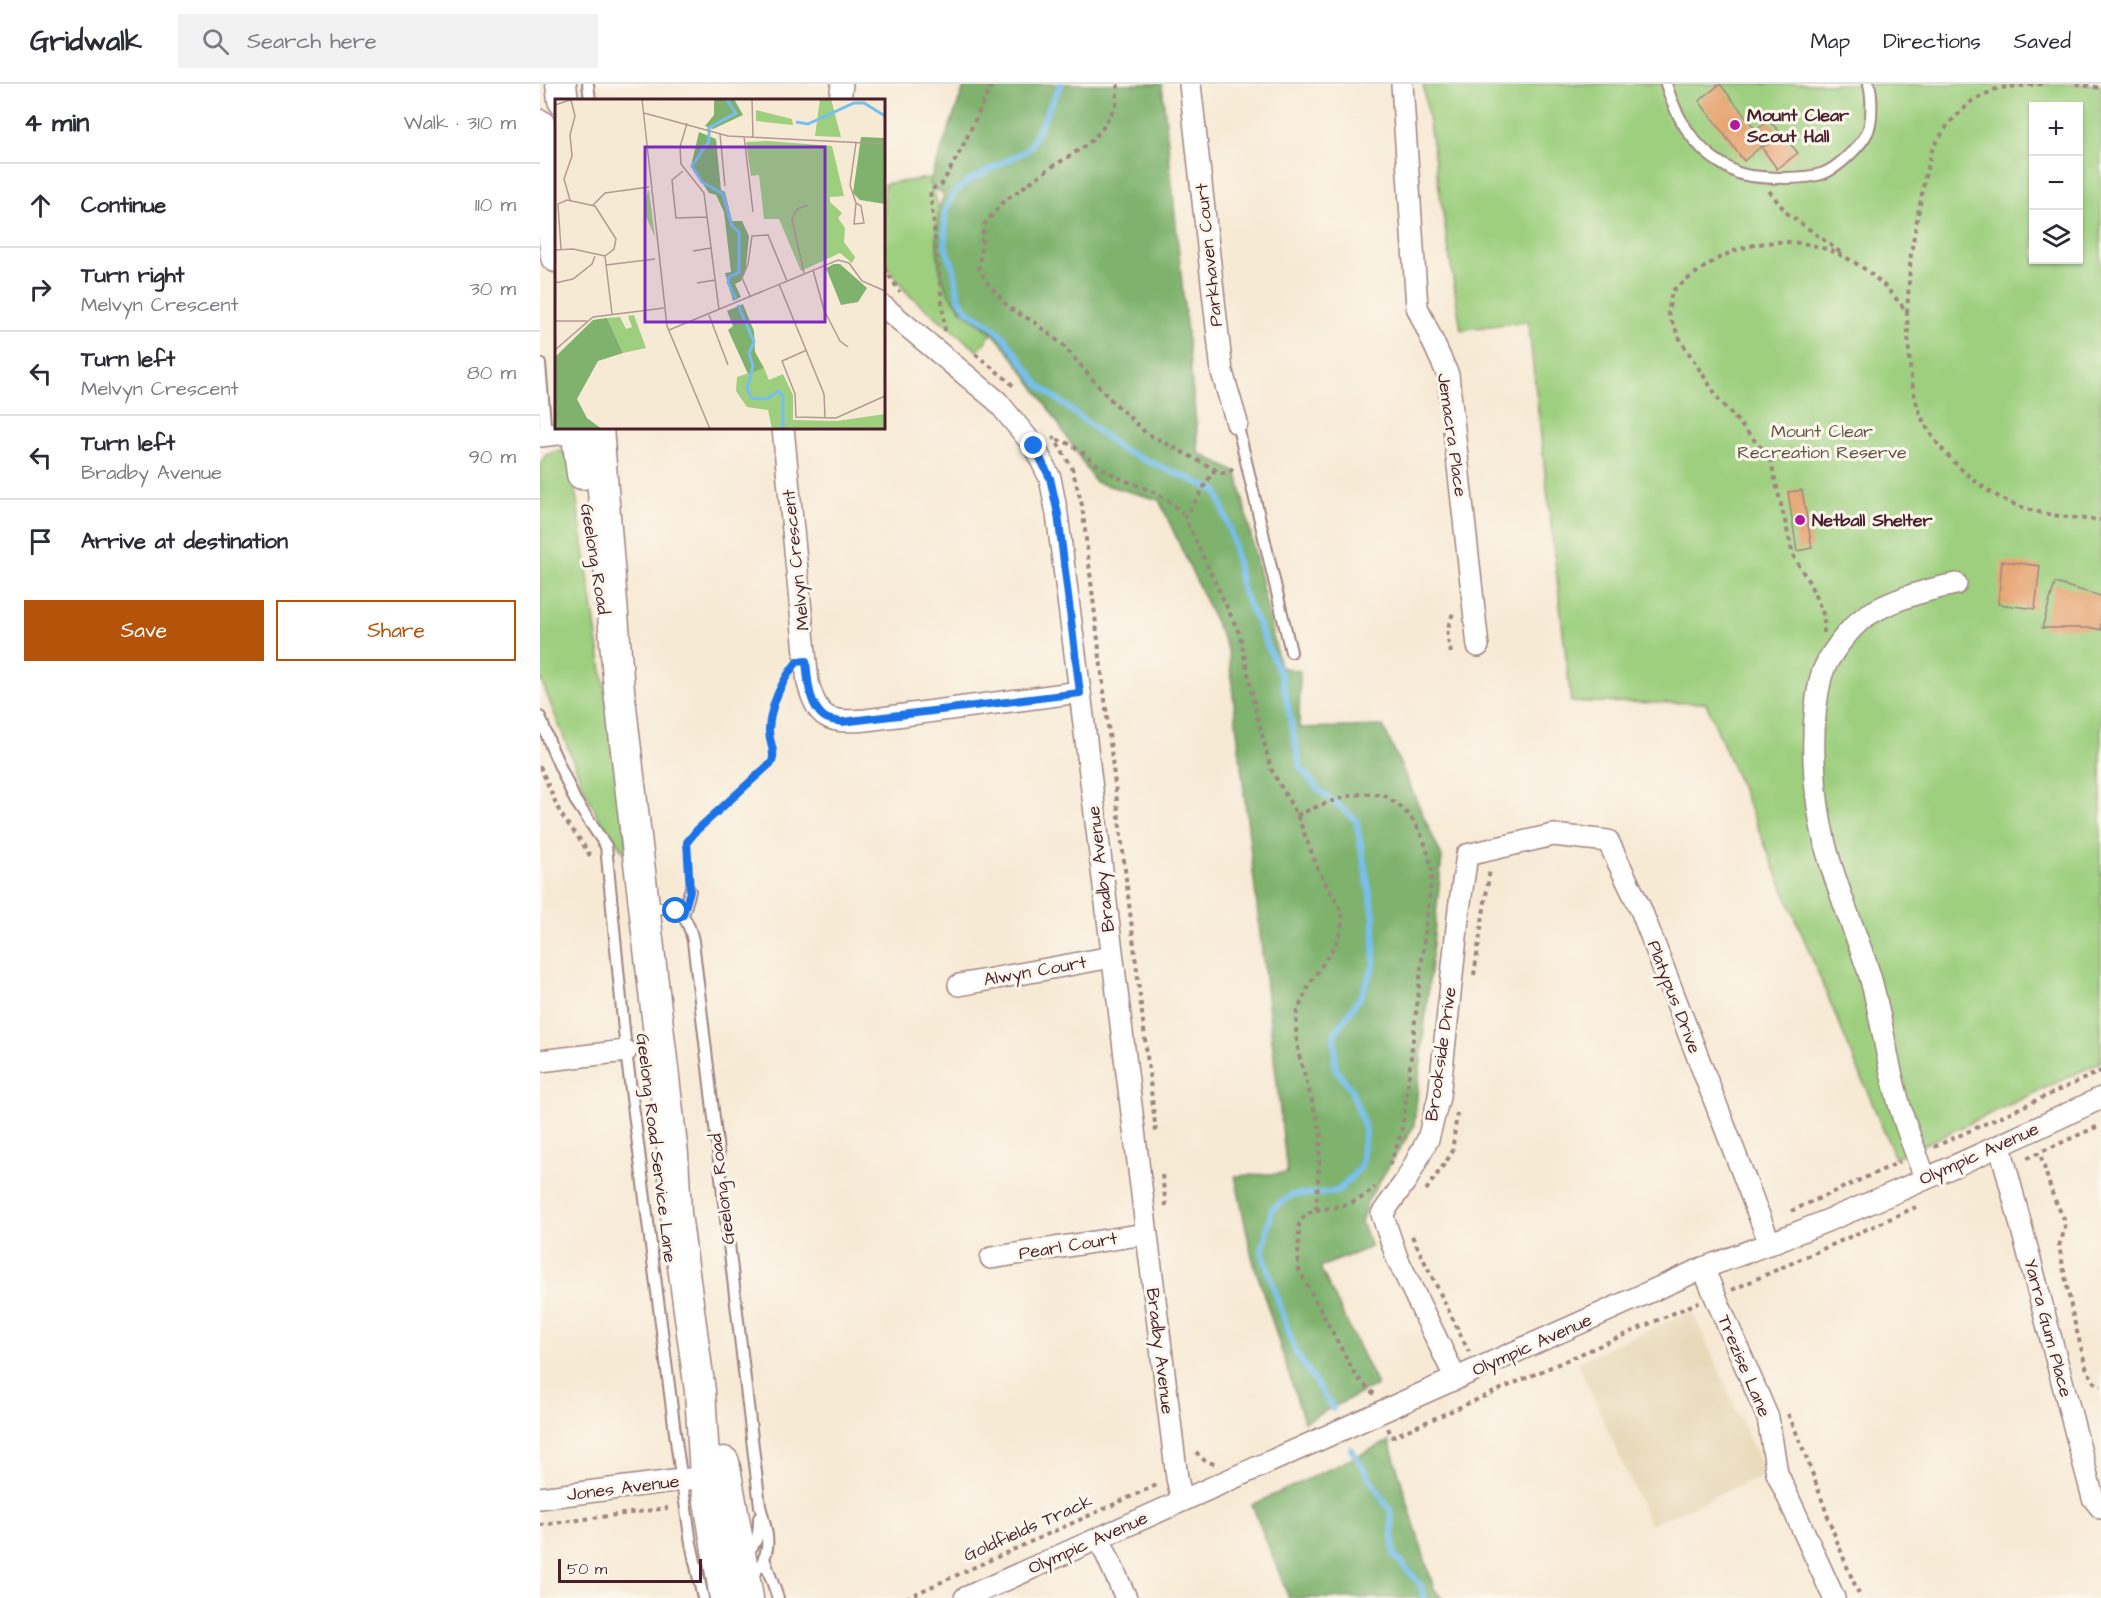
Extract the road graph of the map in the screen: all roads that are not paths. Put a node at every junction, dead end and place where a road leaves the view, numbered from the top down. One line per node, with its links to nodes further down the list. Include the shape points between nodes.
1 (561, 84): 8 (main road)
2 (588, 84): 9 (lane)
3 (842, 84): 10 (street)
4 (1190, 84): 15 (street, Parkhaven Court, via 1222,372)
5 (1402, 84): 20 (street, Jemacra Place, via 1417,307 1448,375)
6 (1666, 84): 7 (lane, via 1675,111 1691,137 1710,156 1738,173 1781,178 1824,173 1848,156 1868,132 1872,98)
7 (1869, 84)
8 (563, 99)
9 (590, 99)
10 (840, 99)
11 (547, 143): 12 (main road)
12 (555, 244)
13 (885, 308): 22 (street, Bradby Avenue, via 997,401 1034,446 1050,478 1058,514)
14 (540, 364): 18 (lane)
15 (1237, 423): 21 (lane)
16 (587, 429): 18 (street); 26 (main road, Geelong Road, via 597,581 619,690)
17 (783, 429): 22 (street, Melvyn Crescent, via 808,683 813,702 824,717 842,722)
18 (543, 435)
19 (1956, 584): 34 (street, via 1903,598 1865,616 1839,643 1822,675 1816,708 1816,791 1825,843 1869,975 1896,1095)
20 (1478, 646)
21 (1291, 652)
22 (1080, 693): 28 (street, Bradby Avenue)
23 (540, 717): 30 (lane, Geelong Road Service Lane, via 575,800 606,846)
24 (1513, 844): 36 (street, Platypus Drive, via 1553,835 1608,841 1641,910); 39 (street, Brookside Drive, via 1467,855 1439,1097 1428,1139 1382,1215 1397,1258)
25 (690, 891): 27 (lane)
26 (644, 908): 27 (lane, via 668,908); 40 (main road, Geelong Road, via 673,1155 676,1214 700,1391)
27 (683, 915): 43 (lane, Geelong Road, via 693,941)
28 (1112, 957): 29 (street, Alwyn Court); 35 (street, Bradby Avenue)
29 (958, 985)
30 (626, 1051): 31 (street); 40 (lane, Geelong Road Service Lane)
31 (540, 1061)
32 (2101, 1098): 33 (street, Olympic Avenue)
33 (2000, 1146): 34 (street, Olympic Avenue); 44 (street, Yarra Gum Place, via 2093,1498)
34 (1925, 1178): 36 (street, Olympic Avenue)
35 (1145, 1234): 37 (street, Pearl Court); 42 (street, Bradby Avenue)
36 (1770, 1244): 38 (street, Olympic Avenue)
37 (991, 1258)
38 (1703, 1268): 39 (street, Olympic Avenue); 50 (street, Trezise Lane, via 1768,1418 1777,1473)
39 (1456, 1379): 42 (street, Olympic Avenue)
40 (704, 1477): 41 (street, Jones Avenue); 46 (main road, Geelong Road)
41 (540, 1498)
42 (1182, 1500): 45 (street, Olympic Avenue)
43 (760, 1506): 46 (lane, Geelong Road, via 759,1534); 46 (lane, Geelong Road, via 769,1545)
44 (2101, 1508)
45 (1099, 1538): 48 (street, Olympic Avenue); 49 (street)
46 (734, 1581): 47 (lane)
47 (778, 1598)
48 (965, 1598)
49 (1126, 1598)
50 (1834, 1598)

